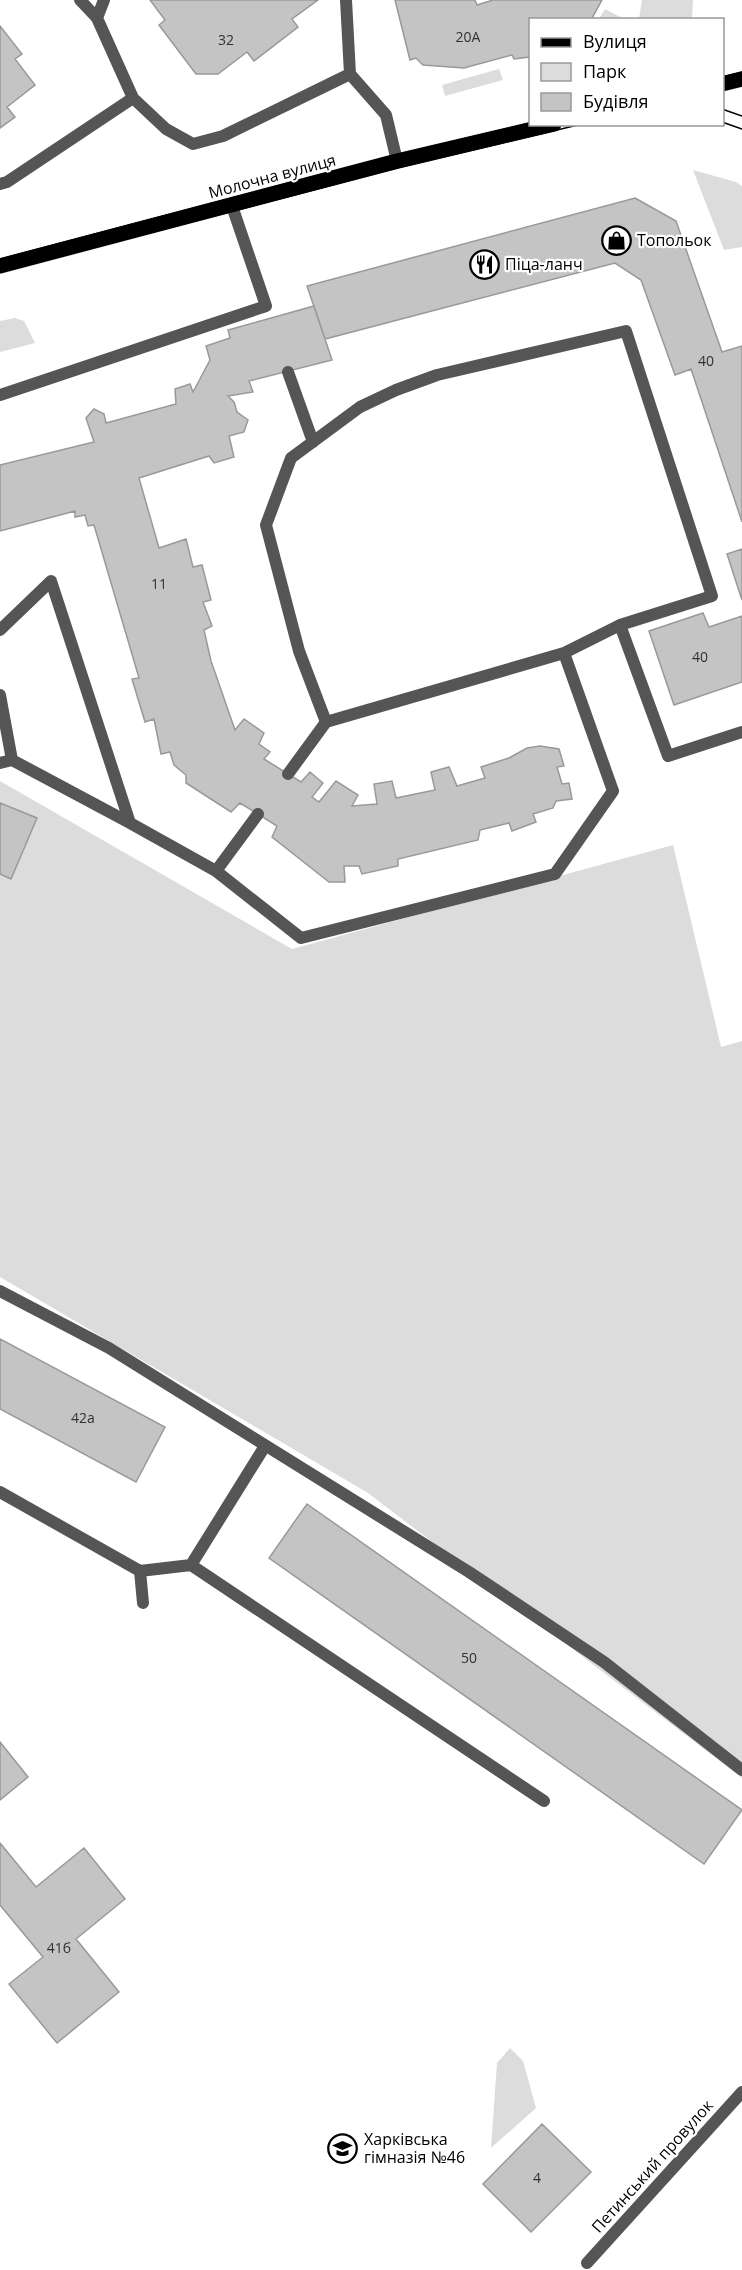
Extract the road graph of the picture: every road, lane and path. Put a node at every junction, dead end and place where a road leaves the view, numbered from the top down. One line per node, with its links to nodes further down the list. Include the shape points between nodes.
1 (80, 0): 4 (street)
2 (104, 0): 4 (street)
3 (346, 0): 5 (street)
4 (97, 18): 8 (street)
5 (350, 74): 8 (street, via 223,136 193,144 166,129); 10 (street, via 386,115)
6 (742, 78): 7 (main road)
7 (724, 84)
8 (133, 98): 11 (street)
9 (546, 126): 10 (main road, Молочна вулиця)
10 (397, 161): 12 (main road, Молочна вулиця)
11 (0, 184)
12 (232, 206): 13 (main road, Молочна вулиця); 14 (street)
13 (0, 266)
14 (266, 306): 15 (street); 17 (street)
15 (270, 319)
16 (288, 372): 18 (street)
17 (0, 395)
18 (313, 442): 19 (street, via 360,407 437,375 626,331 712,596); 23 (street, via 291,458 266,525 299,651)
19 (620, 625): 21 (street); 24 (street, via 668,756)
20 (0, 630): 28 (street, via 51,581)
21 (564, 653): 23 (street); 29 (street, via 613,791 555,874 301,938)
22 (0, 695): 25 (street)
23 (326, 722): 26 (street)
24 (742, 732)
25 (6, 761): 28 (street)
26 (288, 774)
27 (258, 814): 29 (street)
28 (130, 823): 29 (street)
29 (216, 871)
30 (0, 1291): 31 (street, via 109,1348)
31 (265, 1446): 33 (street); 36 (street, via 469,1572 604,1662)
32 (0, 1492): 34 (street)
33 (191, 1565): 34 (street); 37 (street)
34 (140, 1571): 35 (street)
35 (143, 1603)
36 (742, 1770)
37 (544, 1801)
38 (742, 2092): 39 (street, Петинський провулок)
39 (587, 2263)

